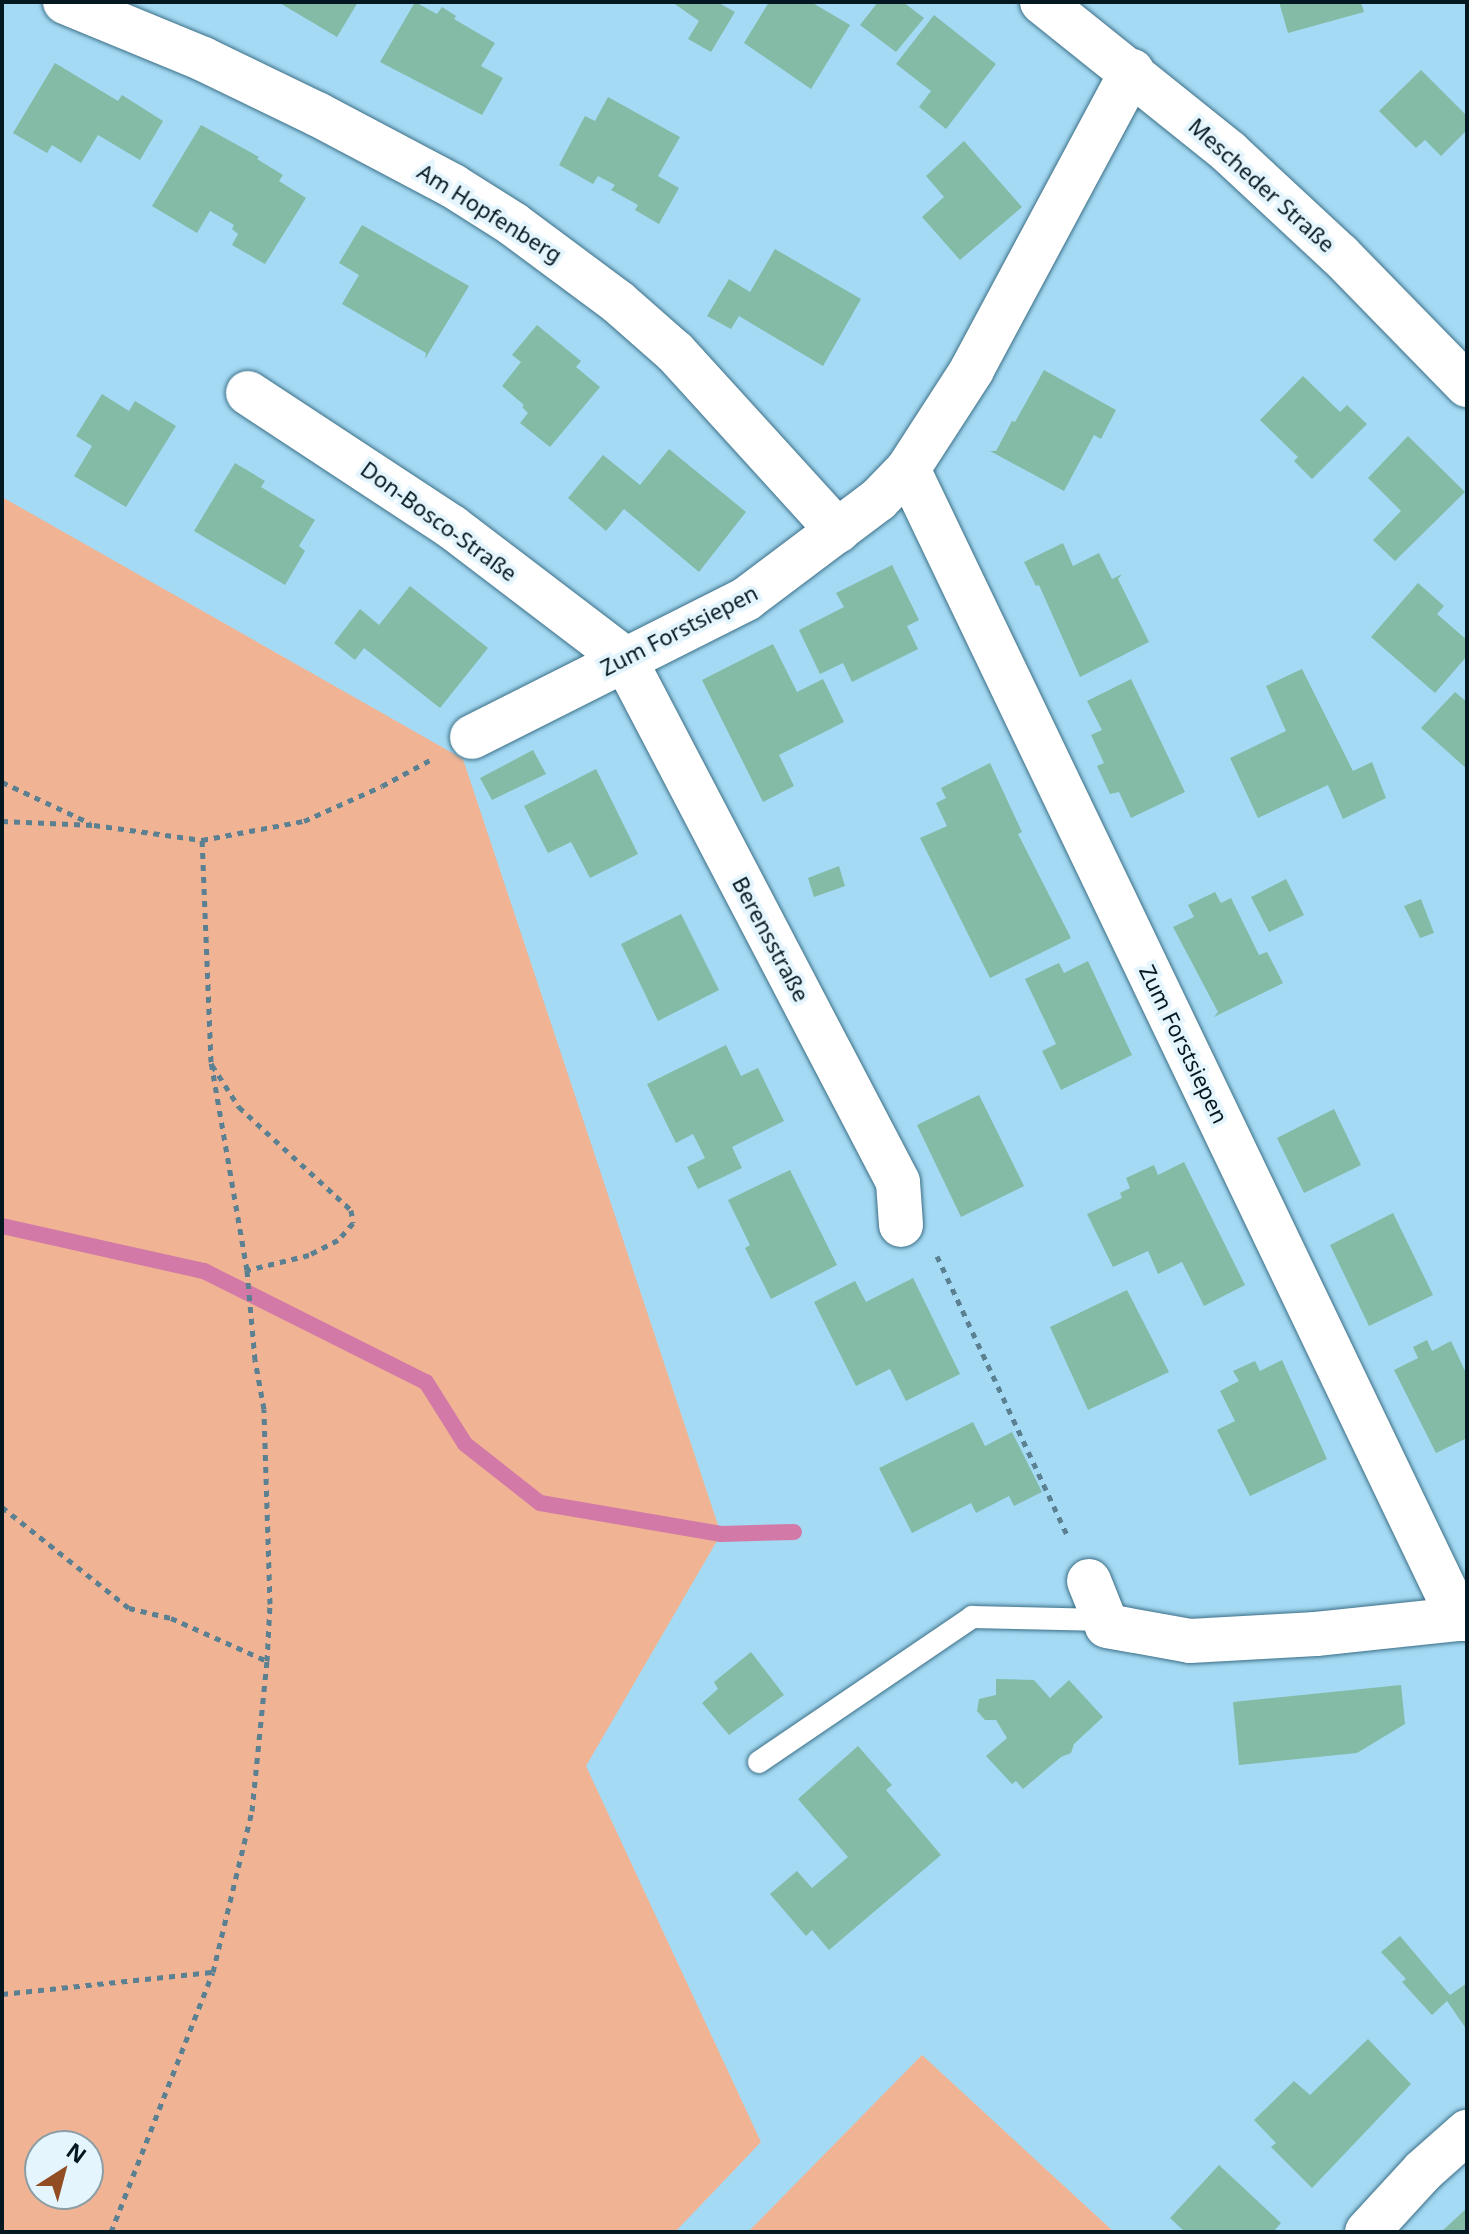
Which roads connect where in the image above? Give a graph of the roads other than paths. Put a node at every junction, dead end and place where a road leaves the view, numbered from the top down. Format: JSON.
{"nodes":[{"id":1,"x":65,"y":2,"type":"edge"},
{"id":2,"x":1059,"y":7,"type":"edge"},
{"id":3,"x":1132,"y":71,"type":"junction"},
{"id":4,"x":1467,"y":385,"type":"edge"},
{"id":5,"x":248,"y":393,"type":"dead end"},
{"id":6,"x":908,"y":469,"type":"junction"},
{"id":7,"x":838,"y":531,"type":"junction"},
{"id":8,"x":624,"y":658,"type":"junction"},
{"id":9,"x":472,"y":737,"type":"road end"},
{"id":10,"x":917,"y":1237,"type":"road end"},
{"id":11,"x":1097,"y":1601,"type":"joint"},
{"id":12,"x":1463,"y":1619,"type":"edge"},
{"id":13,"x":759,"y":1762,"type":"dead end"},
{"id":14,"x":1467,"y":2132,"type":"edge"},
{"id":15,"x":1367,"y":2232,"type":"edge"}],
"edges":[{"from":1,"to":7,"type":"street","name":"Am Hopfenberg"},
{"from":2,"to":3,"type":"street","name":"Mescheder Straße"},
{"from":3,"to":4,"type":"street","name":"Mescheder Straße"},
{"from":3,"to":6,"type":"street","name":"Zum Forstsiepen"},
{"from":5,"to":8,"type":"street","name":"Don-Bosco-Straße"},
{"from":6,"to":7,"type":"street","name":"Zum Forstsiepen"},
{"from":6,"to":12,"type":"street","name":"Zum Forstsiepen"},
{"from":7,"to":8,"type":"street","name":"Zum Forstsiepen"},
{"from":8,"to":9,"type":"street","name":"Zum Forstsiepen"},
{"from":8,"to":10,"type":"street","name":"Berensstraße"},
{"from":11,"to":12,"type":"street","name":"Zum Forstsiepen"},
{"from":11,"to":13,"type":"lane"},
{"from":14,"to":15,"type":"street"}]}
